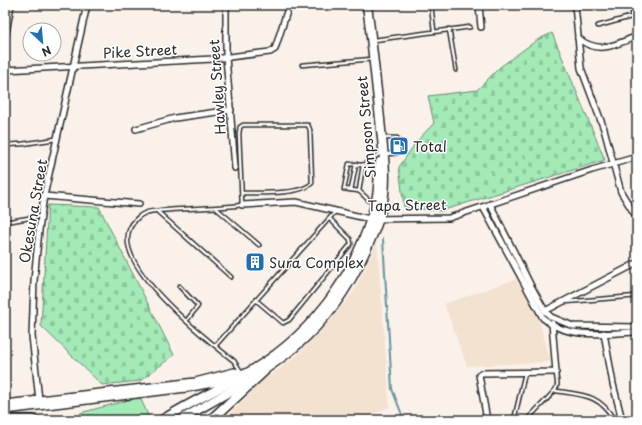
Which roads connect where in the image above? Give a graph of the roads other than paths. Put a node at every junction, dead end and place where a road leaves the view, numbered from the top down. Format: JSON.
{"nodes":[{"id":1,"x":11,"y":5,"type":"edge"},
{"id":2,"x":87,"y":5,"type":"edge"},
{"id":3,"x":226,"y":5,"type":"edge"},
{"id":4,"x":289,"y":5,"type":"edge"},
{"id":5,"x":367,"y":5,"type":"edge"},
{"id":6,"x":431,"y":5,"type":"edge"},
{"id":7,"x":479,"y":5,"type":"edge"},
{"id":8,"x":575,"y":5,"type":"edge"},
{"id":9,"x":631,"y":5,"type":"edge"},
{"id":10,"x":636,"y":18,"type":"edge"},
{"id":11,"x":598,"y":26,"type":"dead end"},
{"id":12,"x":470,"y":27,"type":"dead end"},
{"id":13,"x":481,"y":27,"type":"dead end"},
{"id":14,"x":449,"y":30,"type":"junction"},
{"id":15,"x":434,"y":32,"type":"junction"},
{"id":16,"x":637,"y":36,"type":"edge"},
{"id":17,"x":578,"y":38,"type":"junction"},
{"id":18,"x":5,"y":39,"type":"edge"},
{"id":19,"x":371,"y":40,"type":"junction"},
{"id":20,"x":226,"y":57,"type":"junction"},
{"id":21,"x":373,"y":59,"type":"junction"},
{"id":22,"x":302,"y":65,"type":"dead end"},
{"id":23,"x":73,"y":67,"type":"junction"},
{"id":24,"x":5,"y":70,"type":"edge"},
{"id":25,"x":456,"y":70,"type":"dead end"},
{"id":26,"x":231,"y":110,"type":"junction"},
{"id":27,"x":136,"y":129,"type":"dead end"},
{"id":28,"x":58,"y":138,"type":"junction"},
{"id":29,"x":5,"y":145,"type":"edge"},
{"id":30,"x":382,"y":147,"type":"junction"},
{"id":31,"x":637,"y":157,"type":"edge"},
{"id":32,"x":614,"y":163,"type":"junction"},
{"id":33,"x":356,"y":164,"type":"junction"},
{"id":34,"x":363,"y":165,"type":"junction"},
{"id":35,"x":235,"y":168,"type":"dead end"},
{"id":36,"x":351,"y":190,"type":"junction"},
{"id":37,"x":359,"y":191,"type":"junction"},
{"id":38,"x":242,"y":193,"type":"junction"},
{"id":39,"x":44,"y":196,"type":"junction"},
{"id":40,"x":139,"y":204,"type":"dead end"},
{"id":41,"x":374,"y":204,"type":"junction"},
{"id":42,"x":490,"y":204,"type":"junction"},
{"id":43,"x":242,"y":205,"type":"junction"},
{"id":44,"x":483,"y":207,"type":"junction"},
{"id":45,"x":217,"y":208,"type":"junction"},
{"id":46,"x":157,"y":211,"type":"junction"},
{"id":47,"x":336,"y":211,"type":"junction"},
{"id":48,"x":41,"y":216,"type":"junction"},
{"id":49,"x":330,"y":218,"type":"junction"},
{"id":50,"x":637,"y":218,"type":"edge"},
{"id":51,"x":370,"y":219,"type":"junction"},
{"id":52,"x":380,"y":219,"type":"junction"},
{"id":53,"x":5,"y":222,"type":"edge"},
{"id":54,"x":259,"y":246,"type":"dead end"},
{"id":55,"x":637,"y":263,"type":"edge"},
{"id":56,"x":231,"y":277,"type":"dead end"},
{"id":57,"x":179,"y":286,"type":"dead end"},
{"id":58,"x":637,"y":296,"type":"edge"},
{"id":59,"x":256,"y":300,"type":"junction"},
{"id":60,"x":562,"y":302,"type":"junction"},
{"id":61,"x":545,"y":311,"type":"junction"},
{"id":62,"x":550,"y":317,"type":"junction"},
{"id":63,"x":187,"y":320,"type":"junction"},
{"id":64,"x":552,"y":326,"type":"junction"},
{"id":65,"x":637,"y":326,"type":"edge"},
{"id":66,"x":637,"y":332,"type":"edge"},
{"id":67,"x":604,"y":333,"type":"junction"},
{"id":68,"x":216,"y":345,"type":"junction"},
{"id":69,"x":264,"y":371,"type":"junction"},
{"id":70,"x":556,"y":372,"type":"junction"},
{"id":71,"x":242,"y":373,"type":"junction"},
{"id":72,"x":525,"y":373,"type":"junction"},
{"id":73,"x":556,"y":391,"type":"junction"},
{"id":74,"x":39,"y":400,"type":"junction"},
{"id":75,"x":5,"y":403,"type":"edge"},
{"id":76,"x":5,"y":409,"type":"edge"},
{"id":77,"x":165,"y":418,"type":"edge"},
{"id":78,"x":13,"y":420,"type":"edge"},
{"id":79,"x":33,"y":420,"type":"edge"},
{"id":80,"x":180,"y":420,"type":"edge"},
{"id":81,"x":211,"y":420,"type":"edge"},
{"id":82,"x":487,"y":420,"type":"edge"},
{"id":83,"x":514,"y":420,"type":"edge"},
{"id":84,"x":527,"y":420,"type":"edge"},
{"id":85,"x":614,"y":420,"type":"edge"},
{"id":86,"x":622,"y":420,"type":"edge"}],
"edges":[{"from":1,"to":18,"type":"street"},
{"from":2,"to":23,"type":"street","name":"Okesuna Street"},
{"from":3,"to":20,"type":"street","name":"Hawley Street"},
{"from":4,"to":20,"type":"street","name":"Pike Street"},
{"from":5,"to":19,"type":"main road","name":"Simpson Street"},
{"from":6,"to":15,"type":"lane"},
{"from":7,"to":13,"type":"street"},
{"from":8,"to":17,"type":"street"},
{"from":9,"to":10,"type":"street"},
{"from":10,"to":11,"type":"lane"},
{"from":12,"to":14,"type":"lane"},
{"from":14,"to":15,"type":"lane"},
{"from":14,"to":25,"type":"lane"},
{"from":15,"to":19,"type":"lane"},
{"from":16,"to":17,"type":"street"},
{"from":17,"to":32,"type":"street"},
{"from":19,"to":21,"type":"main road","name":"Simpson Street"},
{"from":20,"to":23,"type":"street","name":"Pike Street"},
{"from":20,"to":26,"type":"street","name":"Hawley Street"},
{"from":21,"to":22,"type":"lane"},
{"from":21,"to":30,"type":"main road","name":"Simpson Street"},
{"from":23,"to":24,"type":"street","name":"Pike Street"},
{"from":23,"to":28,"type":"street","name":"Okesuna Street"},
{"from":26,"to":27,"type":"street"},
{"from":26,"to":35,"type":"street","name":"Hawley Street"},
{"from":28,"to":29,"type":"lane"},
{"from":28,"to":39,"type":"street","name":"Okesuna Street"},
{"from":30,"to":30,"type":"lane"},
{"from":30,"to":34,"type":"lane"},
{"from":30,"to":41,"type":"main road"},
{"from":30,"to":52,"type":"main road","name":"Simpson Street"},
{"from":31,"to":32,"type":"street","name":"Tapa Street"},
{"from":32,"to":42,"type":"street","name":"Tapa Street"},
{"from":32,"to":50,"type":"street"},
{"from":33,"to":34,"type":"lane"},
{"from":33,"to":36,"type":"lane"},
{"from":33,"to":36,"type":"lane"},
{"from":34,"to":37,"type":"lane"},
{"from":36,"to":37,"type":"lane"},
{"from":37,"to":41,"type":"lane"},
{"from":38,"to":38,"type":"lane"},
{"from":38,"to":43,"type":"lane"},
{"from":39,"to":40,"type":"street"},
{"from":39,"to":48,"type":"street","name":"Okesuna Street"},
{"from":41,"to":51,"type":"main road"},
{"from":42,"to":44,"type":"street","name":"Tapa Street"},
{"from":42,"to":61,"type":"street"},
{"from":43,"to":45,"type":"lane"},
{"from":43,"to":47,"type":"street","name":"Tapa Street"},
{"from":44,"to":52,"type":"street","name":"Tapa Street"},
{"from":44,"to":64,"type":"street"},
{"from":45,"to":46,"type":"lane"},
{"from":45,"to":54,"type":"lane"},
{"from":46,"to":56,"type":"lane"},
{"from":46,"to":63,"type":"lane"},
{"from":47,"to":49,"type":"lane"},
{"from":47,"to":51,"type":"street","name":"Tapa Street"},
{"from":48,"to":53,"type":"lane"},
{"from":48,"to":74,"type":"street","name":"Okesuna Street"},
{"from":49,"to":59,"type":"lane"},
{"from":49,"to":59,"type":"lane"},
{"from":51,"to":52,"type":"street","name":"Tapa Street"},
{"from":51,"to":71,"type":"main road"},
{"from":52,"to":69,"type":"main road","name":"Simpson Street"},
{"from":55,"to":60,"type":"street"},
{"from":57,"to":63,"type":"lane"},
{"from":58,"to":60,"type":"lane"},
{"from":59,"to":68,"type":"lane"},
{"from":60,"to":61,"type":"street"},
{"from":61,"to":62,"type":"street"},
{"from":62,"to":64,"type":"street"},
{"from":62,"to":65,"type":"street"},
{"from":63,"to":68,"type":"lane"},
{"from":64,"to":67,"type":"street"},
{"from":64,"to":70,"type":"street"},
{"from":66,"to":67,"type":"street"},
{"from":67,"to":86,"type":"street"},
{"from":68,"to":71,"type":"lane"},
{"from":69,"to":80,"type":"main road","name":"Simpson Street"},
{"from":69,"to":81,"type":"highway"},
{"from":70,"to":72,"type":"street"},
{"from":70,"to":73,"type":"lane"},
{"from":71,"to":74,"type":"street"},
{"from":71,"to":76,"type":"highway"},
{"from":71,"to":77,"type":"main road"},
{"from":72,"to":82,"type":"street"},
{"from":72,"to":83,"type":"lane"},
{"from":73,"to":84,"type":"lane"},
{"from":73,"to":85,"type":"lane"},
{"from":74,"to":75,"type":"street"},
{"from":78,"to":79,"type":"highway"}]}
